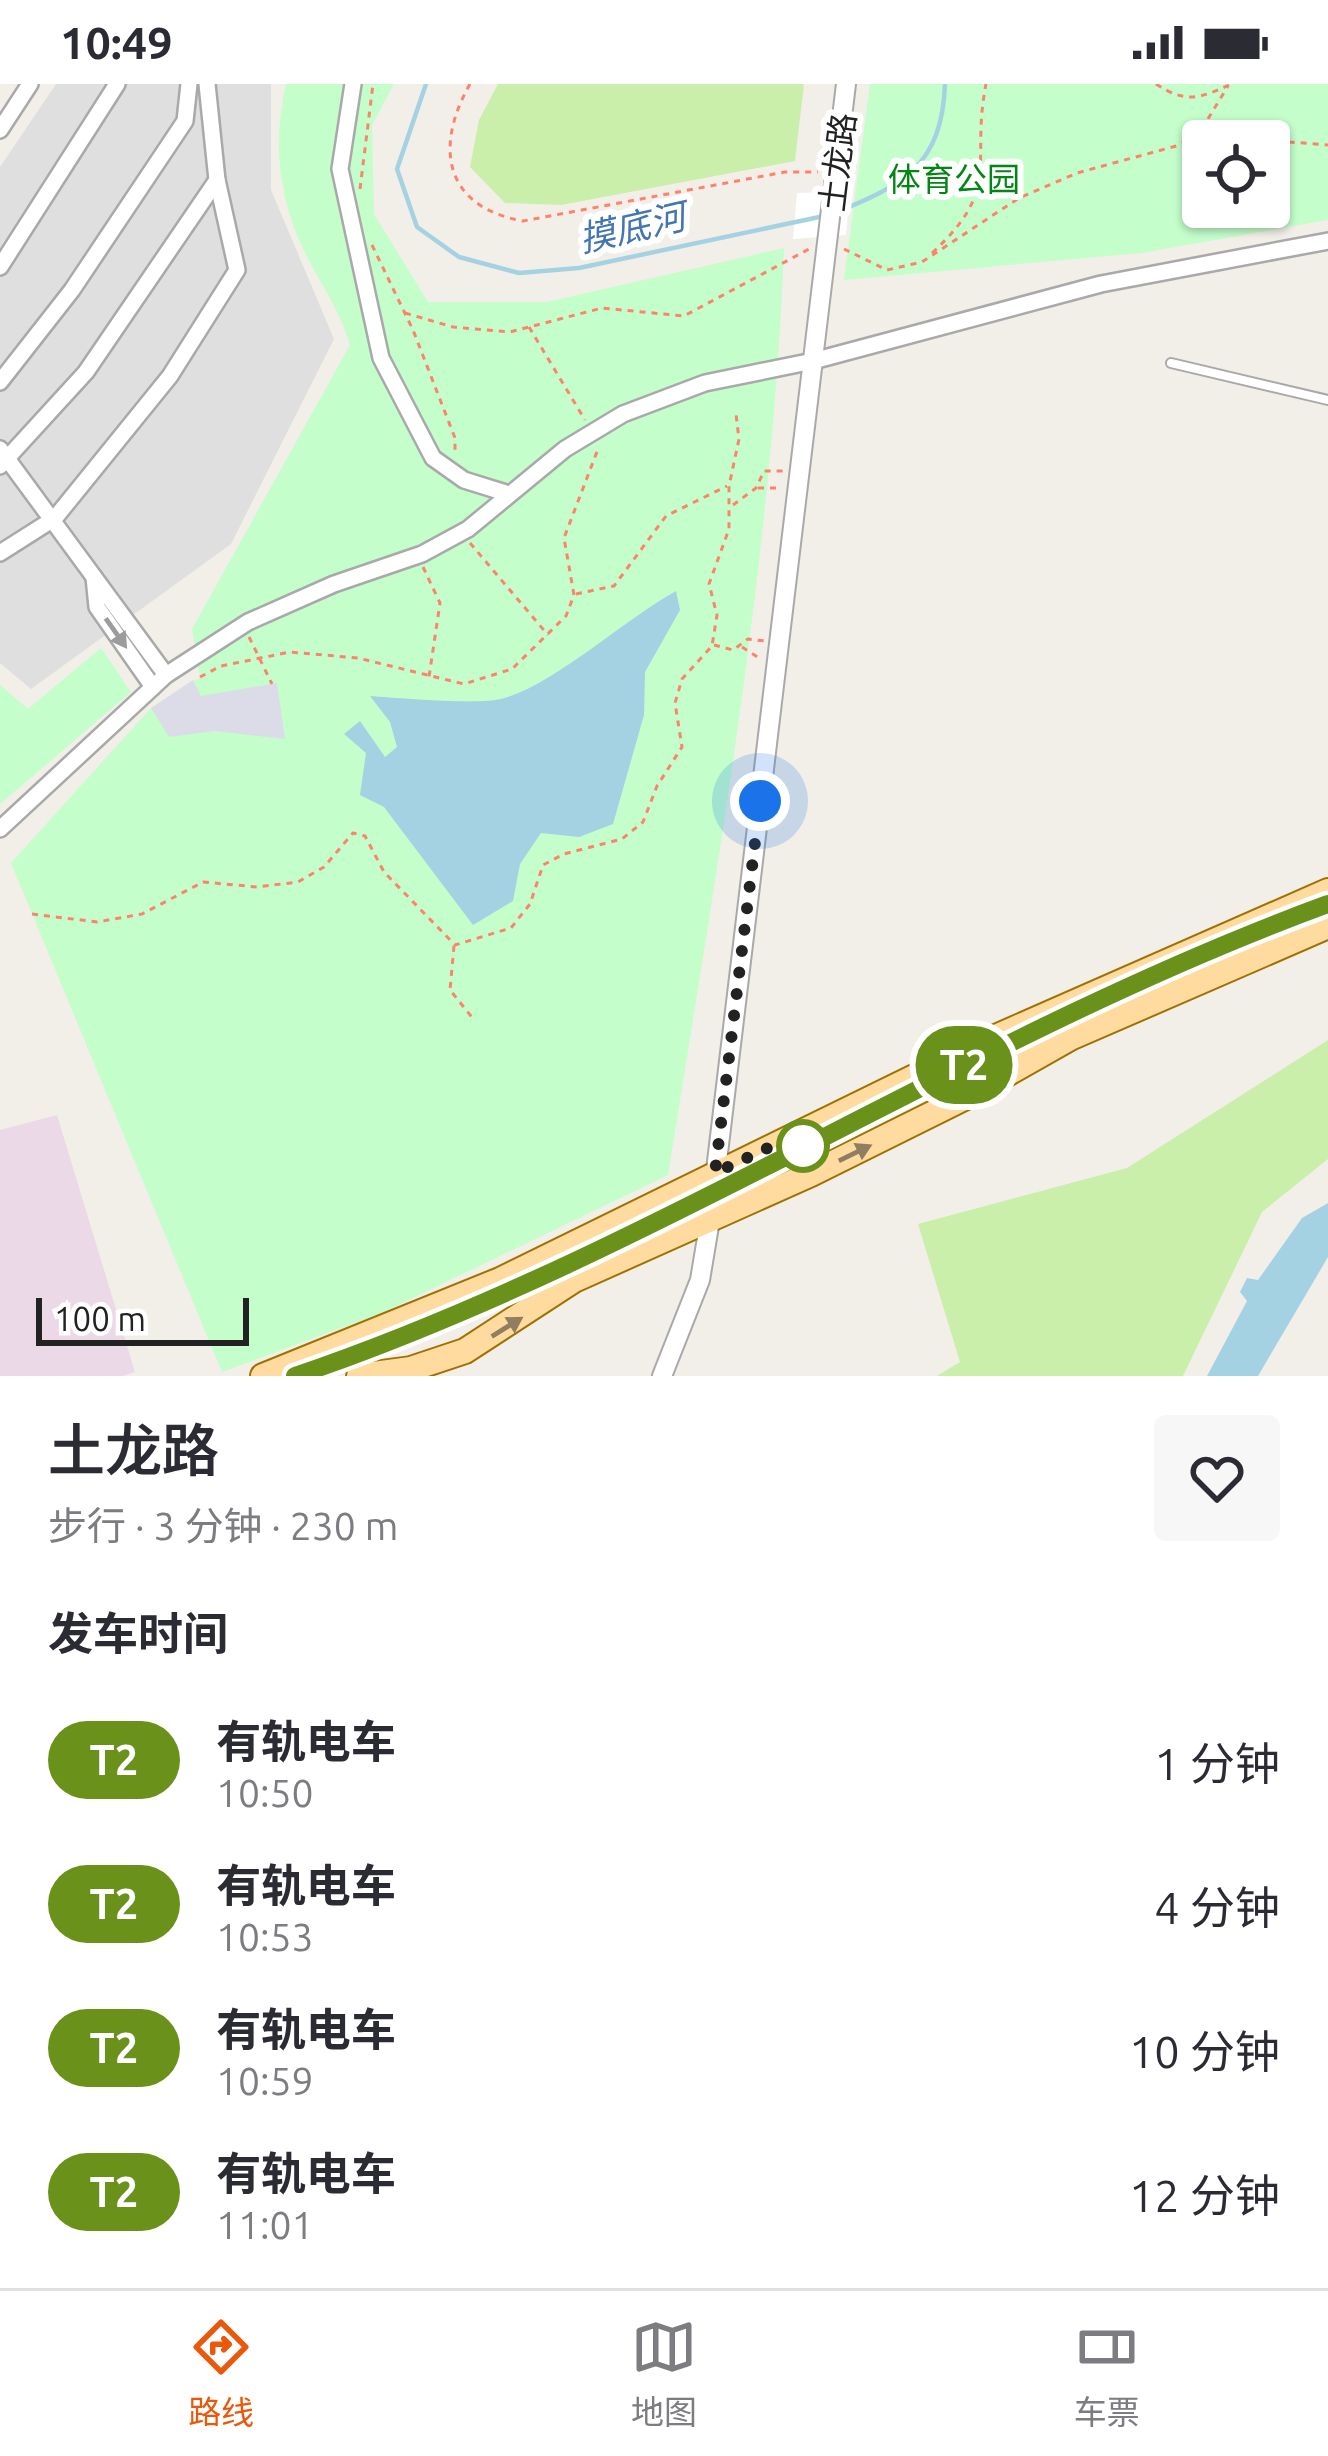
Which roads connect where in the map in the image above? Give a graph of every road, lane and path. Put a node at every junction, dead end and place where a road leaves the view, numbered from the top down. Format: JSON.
{"nodes":[{"id":1,"x":30,"y":84,"type":"edge"},
{"id":2,"x":117,"y":84,"type":"edge"},
{"id":3,"x":189,"y":84,"type":"edge"},
{"id":4,"x":207,"y":84,"type":"edge"},
{"id":5,"x":353,"y":84,"type":"edge"},
{"id":6,"x":373,"y":84,"type":"edge"},
{"id":7,"x":470,"y":84,"type":"edge"},
{"id":8,"x":846,"y":84,"type":"edge"},
{"id":9,"x":986,"y":84,"type":"edge"},
{"id":10,"x":1156,"y":84,"type":"edge"},
{"id":11,"x":1229,"y":84,"type":"edge"},
{"id":12,"x":1207,"y":120,"type":"edge"},
{"id":13,"x":0,"y":130,"type":"edge"},
{"id":14,"x":1290,"y":142,"type":"edge"},
{"id":15,"x":1180,"y":144,"type":"edge"},
{"id":16,"x":1328,"y":145,"type":"edge"},
{"id":17,"x":836,"y":172,"type":"junction"},
{"id":18,"x":217,"y":180,"type":"junction"},
{"id":19,"x":359,"y":200,"type":"dead end"},
{"id":20,"x":828,"y":236,"type":"junction"},
{"id":21,"x":369,"y":239,"type":"dead end"},
{"id":22,"x":1328,"y":241,"type":"edge"},
{"id":23,"x":922,"y":262,"type":"junction"},
{"id":24,"x":0,"y":267,"type":"edge"},
{"id":25,"x":405,"y":313,"type":"junction"},
{"id":26,"x":530,"y":327,"type":"junction"},
{"id":27,"x":813,"y":361,"type":"junction"},
{"id":28,"x":1171,"y":363,"type":"dead end"},
{"id":29,"x":0,"y":382,"type":"edge"},
{"id":30,"x":1328,"y":400,"type":"edge"},
{"id":31,"x":736,"y":414,"type":"dead end"},
{"id":32,"x":592,"y":432,"type":"junction"},
{"id":33,"x":3,"y":458,"type":"edge"},
{"id":34,"x":455,"y":476,"type":"junction"},
{"id":35,"x":798,"y":480,"type":"junction"},
{"id":36,"x":729,"y":486,"type":"junction"},
{"id":37,"x":757,"y":488,"type":"junction"},
{"id":38,"x":509,"y":494,"type":"junction"},
{"id":39,"x":731,"y":505,"type":"junction"},
{"id":40,"x":55,"y":518,"type":"junction"},
{"id":41,"x":461,"y":533,"type":"junction"},
{"id":42,"x":0,"y":553,"type":"edge"},
{"id":43,"x":414,"y":557,"type":"junction"},
{"id":44,"x":574,"y":595,"type":"junction"},
{"id":45,"x":243,"y":626,"type":"junction"},
{"id":46,"x":548,"y":635,"type":"junction"},
{"id":47,"x":712,"y":646,"type":"junction"},
{"id":48,"x":741,"y":646,"type":"junction"},
{"id":49,"x":778,"y":653,"type":"junction"},
{"id":50,"x":258,"y":660,"type":"junction"},
{"id":51,"x":200,"y":677,"type":"dead end"},
{"id":52,"x":428,"y":679,"type":"junction"},
{"id":53,"x":159,"y":681,"type":"junction"},
{"id":54,"x":272,"y":684,"type":"dead end"},
{"id":55,"x":0,"y":829,"type":"edge"},
{"id":56,"x":1328,"y":891,"type":"edge"},
{"id":57,"x":32,"y":914,"type":"dead end"},
{"id":58,"x":1328,"y":926,"type":"edge"},
{"id":59,"x":455,"y":945,"type":"junction"},
{"id":60,"x":475,"y":1022,"type":"dead end"},
{"id":61,"x":715,"y":1173,"type":"junction"},
{"id":62,"x":710,"y":1220,"type":"junction"},
{"id":63,"x":262,"y":1376,"type":"edge"},
{"id":64,"x":358,"y":1376,"type":"edge"},
{"id":65,"x":662,"y":1376,"type":"edge"}],
"edges":[{"from":1,"to":13,"type":"street"},
{"from":2,"to":24,"type":"street"},
{"from":3,"to":29,"type":"street"},
{"from":4,"to":18,"type":"street"},
{"from":5,"to":34,"type":"street"},
{"from":6,"to":19,"type":"path"},
{"from":7,"to":17,"type":"path"},
{"from":8,"to":17,"type":"street","name":"土龙路"},
{"from":9,"to":23,"type":"path"},
{"from":10,"to":11,"type":"path"},
{"from":11,"to":12,"type":"path"},
{"from":14,"to":16,"type":"path"},
{"from":15,"to":23,"type":"path"},
{"from":17,"to":20,"type":"street","name":"土龙路"},
{"from":18,"to":33,"type":"street"},
{"from":18,"to":40,"type":"street"},
{"from":20,"to":23,"type":"path"},
{"from":20,"to":26,"type":"path"},
{"from":20,"to":27,"type":"street","name":"土龙路"},
{"from":21,"to":25,"type":"path"},
{"from":22,"to":27,"type":"street"},
{"from":25,"to":26,"type":"path"},
{"from":25,"to":34,"type":"path"},
{"from":26,"to":32,"type":"path"},
{"from":27,"to":32,"type":"street"},
{"from":27,"to":35,"type":"street","name":"土龙路"},
{"from":28,"to":30,"type":"lane"},
{"from":31,"to":36,"type":"path"},
{"from":32,"to":38,"type":"street"},
{"from":32,"to":44,"type":"path"},
{"from":33,"to":40,"type":"street"},
{"from":34,"to":38,"type":"street"},
{"from":35,"to":37,"type":"path"},
{"from":35,"to":37,"type":"path"},
{"from":35,"to":49,"type":"street","name":"土龙路"},
{"from":36,"to":39,"type":"path"},
{"from":36,"to":44,"type":"path"},
{"from":37,"to":39,"type":"path"},
{"from":38,"to":41,"type":"street"},
{"from":39,"to":47,"type":"path"},
{"from":40,"to":42,"type":"street"},
{"from":40,"to":53,"type":"street"},
{"from":41,"to":43,"type":"street"},
{"from":41,"to":46,"type":"path"},
{"from":43,"to":45,"type":"street"},
{"from":43,"to":52,"type":"path"},
{"from":44,"to":46,"type":"path"},
{"from":45,"to":50,"type":"path"},
{"from":45,"to":53,"type":"street"},
{"from":46,"to":52,"type":"path"},
{"from":47,"to":48,"type":"path"},
{"from":47,"to":59,"type":"path"},
{"from":48,"to":49,"type":"path"},
{"from":48,"to":49,"type":"path"},
{"from":49,"to":61,"type":"street","name":"土龙路"},
{"from":50,"to":51,"type":"path"},
{"from":50,"to":52,"type":"path"},
{"from":50,"to":54,"type":"path"},
{"from":53,"to":55,"type":"street"},
{"from":56,"to":61,"type":"main road"},
{"from":57,"to":59,"type":"path"},
{"from":62,"to":58,"type":"main road","one_way":true},
{"from":59,"to":60,"type":"path"},
{"from":61,"to":62,"type":"street","name":"土龙路"},
{"from":61,"to":63,"type":"main road"},
{"from":64,"to":62,"type":"main road","one_way":true},
{"from":62,"to":65,"type":"street","name":"土龙路"}]}
